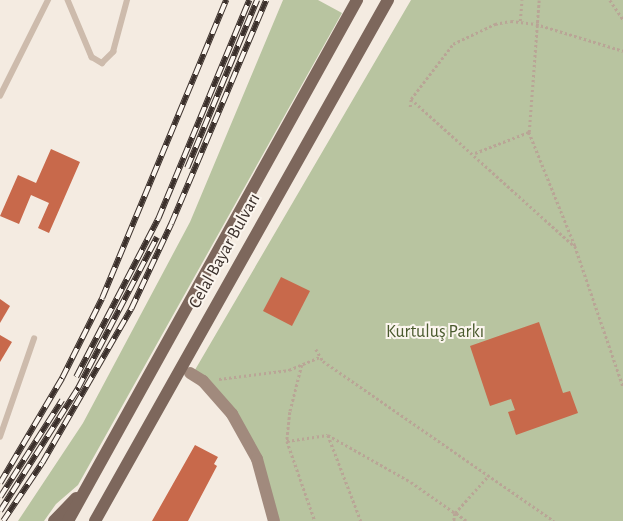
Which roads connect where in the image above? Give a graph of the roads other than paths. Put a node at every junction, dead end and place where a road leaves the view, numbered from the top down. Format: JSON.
{"nodes":[{"id":1,"x":48,"y":0,"type":"edge"},
{"id":2,"x":68,"y":0,"type":"edge"},
{"id":3,"x":127,"y":0,"type":"edge"},
{"id":4,"x":357,"y":0,"type":"edge"},
{"id":5,"x":388,"y":0,"type":"edge"},
{"id":6,"x":3,"y":84,"type":"edge"},
{"id":7,"x":0,"y":96,"type":"edge"},
{"id":8,"x":34,"y":339,"type":"dead end"},
{"id":9,"x":190,"y":373,"type":"dead end"},
{"id":10,"x":0,"y":437,"type":"edge"},
{"id":11,"x":80,"y":496,"type":"junction"},
{"id":12,"x":104,"y":506,"type":"junction"},
{"id":13,"x":54,"y":521,"type":"edge"},
{"id":14,"x":68,"y":521,"type":"edge"},
{"id":15,"x":95,"y":521,"type":"edge"},
{"id":16,"x":102,"y":521,"type":"edge"},
{"id":17,"x":274,"y":521,"type":"edge"}],
"edges":[{"from":1,"to":6,"type":"lane"},
{"from":2,"to":3,"type":"lane"},
{"from":4,"to":11,"type":"main road","name":"Celal Bayar Bulvarı"},
{"from":5,"to":12,"type":"main road","name":"Celal Bayar Bulvarı"},
{"from":6,"to":7,"type":"lane"},
{"from":8,"to":10,"type":"lane"},
{"from":9,"to":17,"type":"main road"},
{"from":11,"to":13,"type":"main road"},
{"from":11,"to":14,"type":"main road","name":"Celal Bayar Bulvarı"},
{"from":12,"to":15,"type":"main road","name":"Celal Bayar Bulvarı"},
{"from":12,"to":16,"type":"main road"}]}
